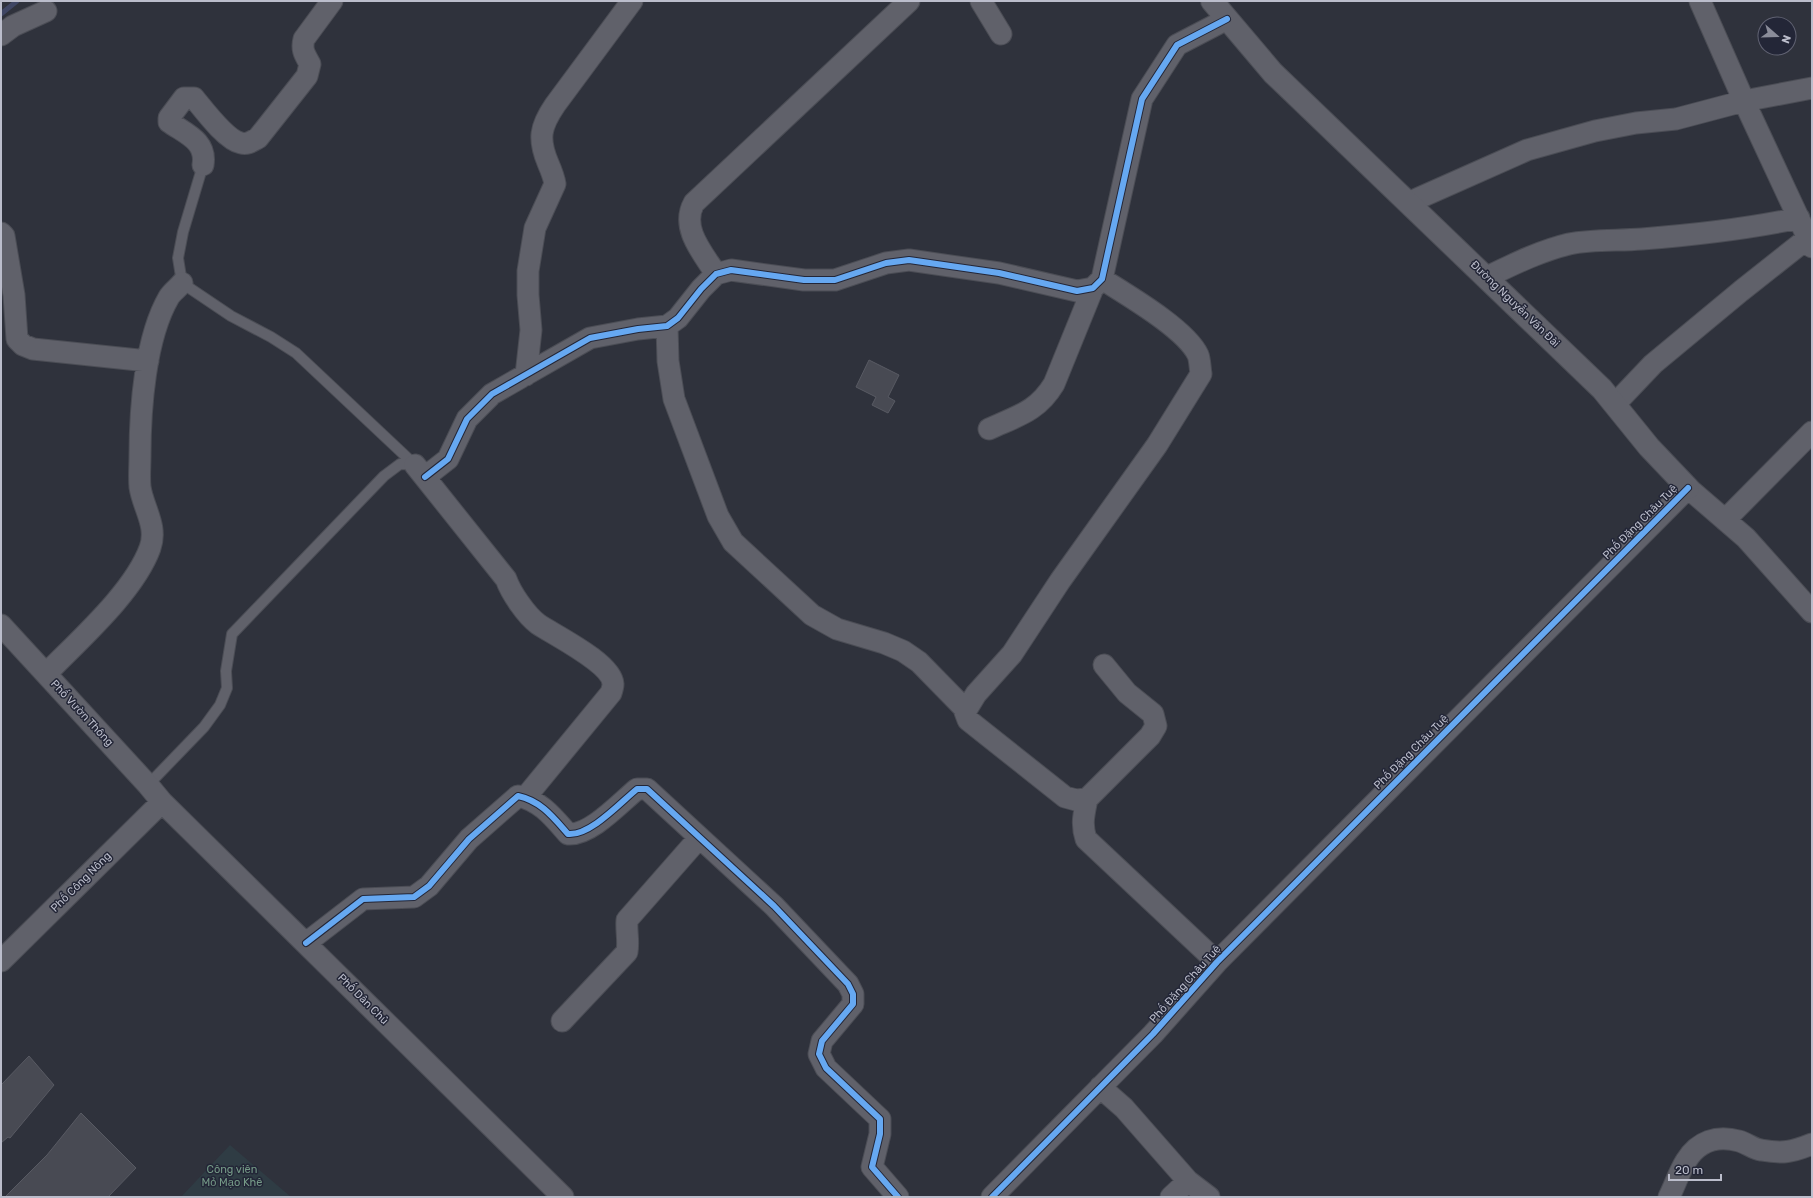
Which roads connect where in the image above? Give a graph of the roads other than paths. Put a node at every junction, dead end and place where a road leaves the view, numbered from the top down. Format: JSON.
{"nodes":[{"id":1,"x":332,"y":1,"type":"edge"},
{"id":2,"x":632,"y":1,"type":"edge"},
{"id":3,"x":909,"y":1,"type":"edge"},
{"id":4,"x":980,"y":1,"type":"edge"},
{"id":5,"x":1212,"y":1,"type":"edge"},
{"id":6,"x":1700,"y":1,"type":"edge"},
{"id":7,"x":46,"y":11,"type":"dead end"},
{"id":8,"x":1227,"y":19,"type":"junction"},
{"id":9,"x":1001,"y":34,"type":"dead end"},
{"id":10,"x":1,"y":35,"type":"edge"},
{"id":11,"x":1812,"y":88,"type":"edge"},
{"id":12,"x":1744,"y":101,"type":"junction"},
{"id":13,"x":203,"y":164,"type":"joint"},
{"id":14,"x":1410,"y":202,"type":"junction"},
{"id":15,"x":1803,"y":215,"type":"edge"},
{"id":16,"x":1,"y":233,"type":"edge"},
{"id":17,"x":1810,"y":242,"type":"edge"},
{"id":18,"x":716,"y":274,"type":"junction"},
{"id":19,"x":1487,"y":277,"type":"junction"},
{"id":20,"x":1098,"y":283,"type":"junction"},
{"id":21,"x":182,"y":284,"type":"junction"},
{"id":22,"x":667,"y":326,"type":"junction"},
{"id":23,"x":148,"y":361,"type":"junction"},
{"id":24,"x":526,"y":375,"type":"junction"},
{"id":25,"x":1615,"y":404,"type":"junction"},
{"id":26,"x":989,"y":429,"type":"dead end"},
{"id":27,"x":1812,"y":432,"type":"edge"},
{"id":28,"x":420,"y":471,"type":"junction"},
{"id":29,"x":1688,"y":488,"type":"junction"},
{"id":30,"x":1725,"y":520,"type":"junction"},
{"id":31,"x":1812,"y":612,"type":"edge"},
{"id":32,"x":1,"y":624,"type":"edge"},
{"id":33,"x":1104,"y":665,"type":"dead end"},
{"id":34,"x":46,"y":674,"type":"junction"},
{"id":35,"x":965,"y":712,"type":"junction"},
{"id":36,"x":148,"y":785,"type":"junction"},
{"id":37,"x":528,"y":798,"type":"junction"},
{"id":38,"x":1087,"y":799,"type":"junction"},
{"id":39,"x":162,"y":802,"type":"junction"},
{"id":40,"x":699,"y":838,"type":"junction"},
{"id":41,"x":306,"y":942,"type":"junction"},
{"id":42,"x":1,"y":962,"type":"edge"},
{"id":43,"x":1217,"y":962,"type":"junction"},
{"id":44,"x":562,"y":1021,"type":"dead end"},
{"id":45,"x":1103,"y":1085,"type":"junction"},
{"id":46,"x":1812,"y":1144,"type":"edge"},
{"id":47,"x":1188,"y":1181,"type":"junction"},
{"id":48,"x":563,"y":1197,"type":"edge"},
{"id":49,"x":898,"y":1197,"type":"edge"},
{"id":50,"x":992,"y":1197,"type":"edge"},
{"id":51,"x":1171,"y":1197,"type":"edge"},
{"id":52,"x":1209,"y":1197,"type":"edge"},
{"id":53,"x":1669,"y":1197,"type":"edge"}],
"edges":[{"from":1,"to":13,"type":"street"},
{"from":2,"to":24,"type":"street"},
{"from":3,"to":18,"type":"street"},
{"from":4,"to":9,"type":"street"},
{"from":5,"to":8,"type":"street","name":"Đường Nguyễn Văn Đài"},
{"from":6,"to":12,"type":"street"},
{"from":7,"to":10,"type":"street"},
{"from":8,"to":14,"type":"street","name":"Đường Nguyễn Văn Đài"},
{"from":8,"to":20,"type":"street"},
{"from":11,"to":12,"type":"street"},
{"from":12,"to":14,"type":"street"},
{"from":12,"to":15,"type":"street"},
{"from":13,"to":21,"type":"lane"},
{"from":14,"to":19,"type":"street","name":"Đường Nguyễn Văn Đài"},
{"from":15,"to":17,"type":"street"},
{"from":15,"to":19,"type":"street"},
{"from":16,"to":23,"type":"street"},
{"from":17,"to":25,"type":"street"},
{"from":18,"to":20,"type":"street"},
{"from":18,"to":22,"type":"street"},
{"from":19,"to":25,"type":"street","name":"Đường Nguyễn Văn Đài"},
{"from":20,"to":26,"type":"street"},
{"from":20,"to":35,"type":"street"},
{"from":21,"to":23,"type":"street"},
{"from":21,"to":28,"type":"lane"},
{"from":22,"to":24,"type":"street"},
{"from":22,"to":35,"type":"street"},
{"from":23,"to":34,"type":"street"},
{"from":24,"to":28,"type":"street"},
{"from":25,"to":29,"type":"street","name":"Đường Nguyễn Văn Đài"},
{"from":27,"to":30,"type":"street"},
{"from":28,"to":36,"type":"lane"},
{"from":28,"to":37,"type":"street"},
{"from":29,"to":30,"type":"street","name":"Đường Nguyễn Văn Đài"},
{"from":29,"to":43,"type":"street","name":"Phố Đặng Châu Tuệ"},
{"from":30,"to":31,"type":"street","name":"Đường Nguyễn Văn Đài"},
{"from":32,"to":34,"type":"street","name":"Phố Vườn Thông"},
{"from":33,"to":38,"type":"street"},
{"from":34,"to":36,"type":"street","name":"Phố Vườn Thông"},
{"from":35,"to":38,"type":"street"},
{"from":36,"to":39,"type":"street","name":"Phố Vườn Thông"},
{"from":37,"to":40,"type":"street"},
{"from":37,"to":41,"type":"street"},
{"from":38,"to":43,"type":"street"},
{"from":39,"to":41,"type":"street","name":"Phố Dân Chủ"},
{"from":39,"to":42,"type":"street","name":"Phố Công Nông"},
{"from":40,"to":44,"type":"street"},
{"from":40,"to":49,"type":"street"},
{"from":41,"to":48,"type":"street","name":"Phố Dân Chủ"},
{"from":43,"to":45,"type":"street","name":"Phố Đặng Châu Tuệ"},
{"from":45,"to":47,"type":"street"},
{"from":45,"to":50,"type":"street"},
{"from":46,"to":53,"type":"street"},
{"from":47,"to":51,"type":"street"},
{"from":47,"to":52,"type":"street"}]}
